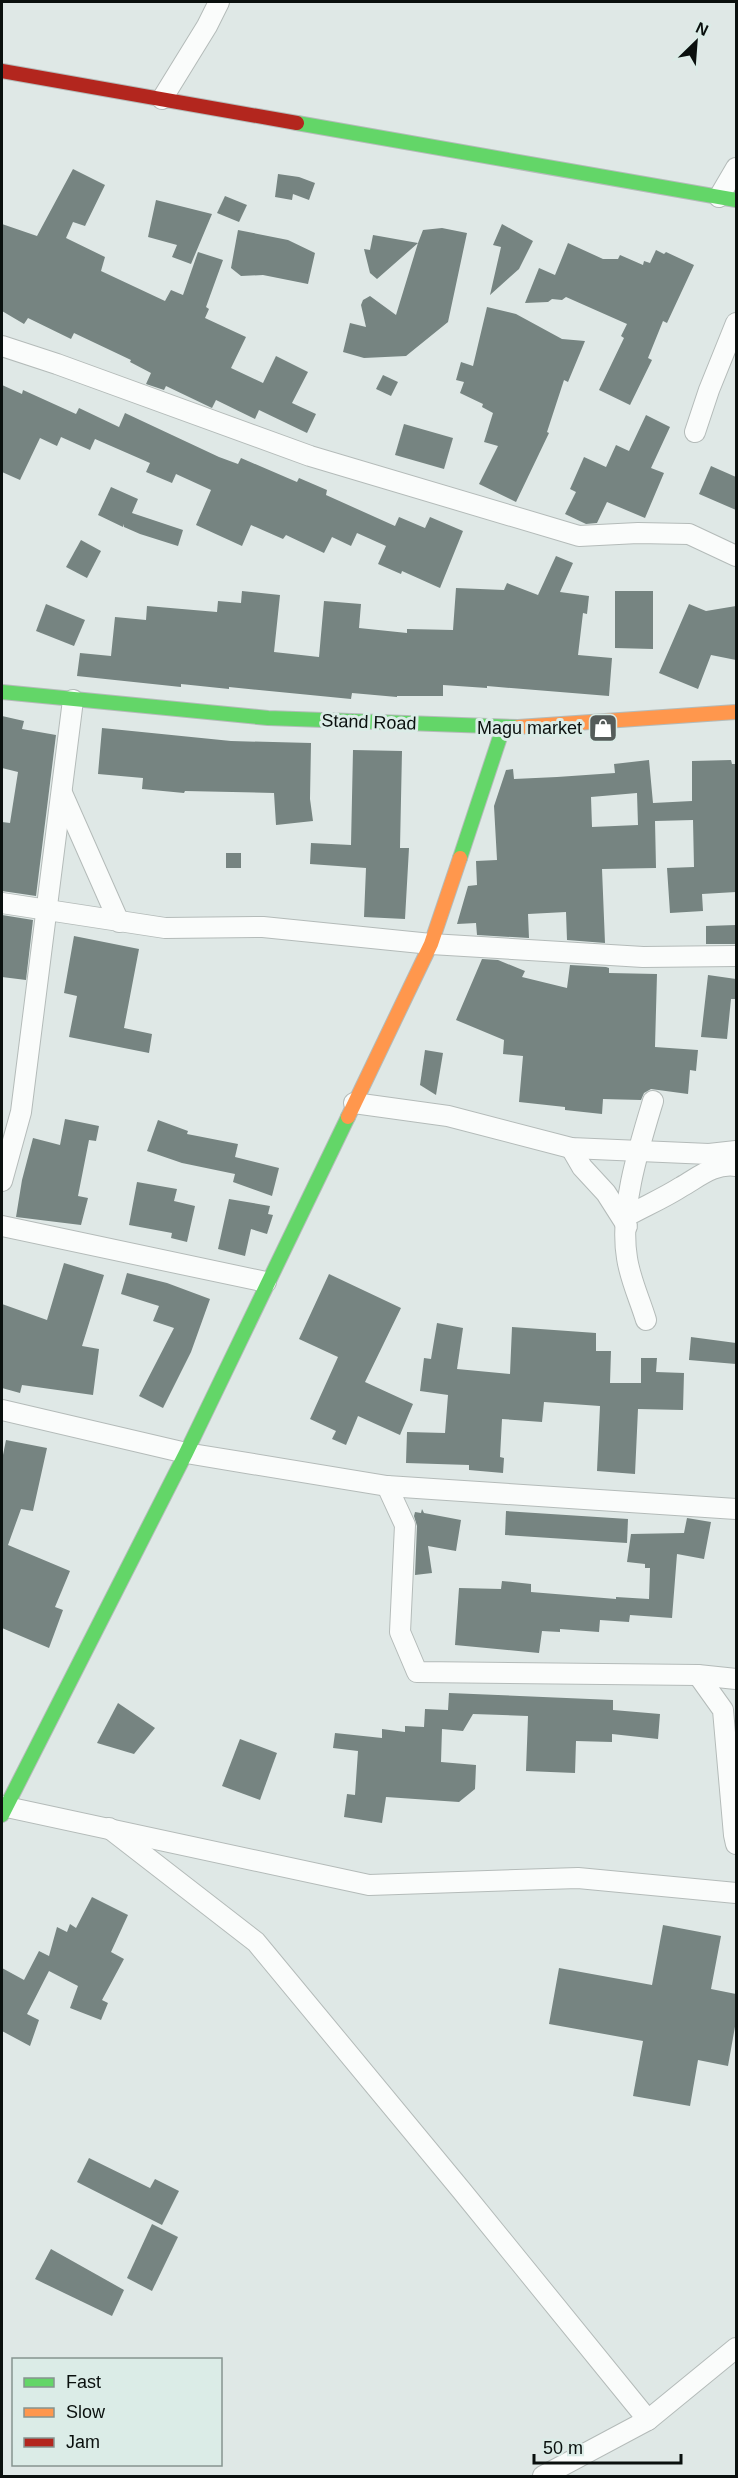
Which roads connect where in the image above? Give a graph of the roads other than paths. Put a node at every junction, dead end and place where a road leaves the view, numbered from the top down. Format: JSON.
{"nodes":[{"id":1,"x":219,"y":2,"type":"edge"},
{"id":2,"x":2,"y":71,"type":"edge"},
{"id":3,"x":162,"y":99,"type":"junction"},
{"id":4,"x":736,"y":168,"type":"edge"},
{"id":5,"x":728,"y":199,"type":"edge"},
{"id":6,"x":736,"y":323,"type":"edge"},
{"id":7,"x":2,"y":346,"type":"edge"},
{"id":8,"x":695,"y":432,"type":"dead end"},
{"id":9,"x":736,"y":556,"type":"edge"},
{"id":10,"x":2,"y":692,"type":"edge"},
{"id":11,"x":73,"y":700,"type":"junction"},
{"id":12,"x":736,"y":712,"type":"edge"},
{"id":13,"x":503,"y":728,"type":"junction"},
{"id":14,"x":62,"y":793,"type":"junction"},
{"id":15,"x":2,"y":903,"type":"edge"},
{"id":16,"x":48,"y":910,"type":"junction"},
{"id":17,"x":119,"y":922,"type":"junction"},
{"id":18,"x":431,"y":944,"type":"junction"},
{"id":19,"x":736,"y":956,"type":"edge"},
{"id":20,"x":653,"y":1101,"type":"dead end"},
{"id":21,"x":354,"y":1103,"type":"junction"},
{"id":22,"x":571,"y":1148,"type":"junction"},
{"id":23,"x":736,"y":1151,"type":"edge"},
{"id":24,"x":638,"y":1152,"type":"junction"},
{"id":25,"x":736,"y":1166,"type":"edge"},
{"id":26,"x":2,"y":1181,"type":"edge"},
{"id":27,"x":627,"y":1221,"type":"junction"},
{"id":28,"x":2,"y":1226,"type":"edge"},
{"id":29,"x":266,"y":1282,"type":"junction"},
{"id":30,"x":646,"y":1320,"type":"dead end"},
{"id":31,"x":2,"y":1410,"type":"edge"},
{"id":32,"x":186,"y":1453,"type":"junction"},
{"id":33,"x":387,"y":1485,"type":"junction"},
{"id":34,"x":736,"y":1509,"type":"edge"},
{"id":35,"x":698,"y":1675,"type":"junction"},
{"id":36,"x":736,"y":1679,"type":"edge"},
{"id":37,"x":3,"y":1809,"type":"edge"},
{"id":38,"x":109,"y":1828,"type":"junction"},
{"id":39,"x":736,"y":1844,"type":"edge"},
{"id":40,"x":736,"y":1893,"type":"edge"},
{"id":41,"x":736,"y":2348,"type":"edge"},
{"id":42,"x":648,"y":2420,"type":"junction"},
{"id":43,"x":543,"y":2476,"type":"edge"}],
"edges":[{"from":1,"to":3,"type":"street"},
{"from":2,"to":3,"type":"main road"},
{"from":3,"to":5,"type":"main road"},
{"from":4,"to":5,"type":"street"},
{"from":6,"to":8,"type":"street"},
{"from":7,"to":9,"type":"street"},
{"from":10,"to":11,"type":"main road","name":"Stand Road"},
{"from":11,"to":13,"type":"main road","name":"Stand Road"},
{"from":11,"to":14,"type":"street"},
{"from":12,"to":13,"type":"main road","name":"Stand Road"},
{"from":13,"to":18,"type":"main road"},
{"from":14,"to":16,"type":"street"},
{"from":14,"to":17,"type":"street"},
{"from":15,"to":16,"type":"street"},
{"from":16,"to":17,"type":"street"},
{"from":16,"to":26,"type":"street"},
{"from":17,"to":18,"type":"street"},
{"from":18,"to":19,"type":"street"},
{"from":18,"to":21,"type":"main road"},
{"from":20,"to":24,"type":"street"},
{"from":21,"to":22,"type":"street"},
{"from":21,"to":29,"type":"main road"},
{"from":22,"to":24,"type":"street"},
{"from":22,"to":27,"type":"street"},
{"from":23,"to":24,"type":"street"},
{"from":24,"to":27,"type":"street"},
{"from":25,"to":27,"type":"street"},
{"from":27,"to":30,"type":"street"},
{"from":28,"to":29,"type":"street"},
{"from":29,"to":32,"type":"main road"},
{"from":31,"to":32,"type":"street"},
{"from":32,"to":33,"type":"street"},
{"from":32,"to":37,"type":"main road"},
{"from":33,"to":34,"type":"street"},
{"from":33,"to":35,"type":"street"},
{"from":35,"to":36,"type":"street"},
{"from":35,"to":39,"type":"street"},
{"from":37,"to":38,"type":"street"},
{"from":38,"to":40,"type":"street"},
{"from":38,"to":42,"type":"street"},
{"from":41,"to":42,"type":"street"},
{"from":42,"to":43,"type":"street"}]}
